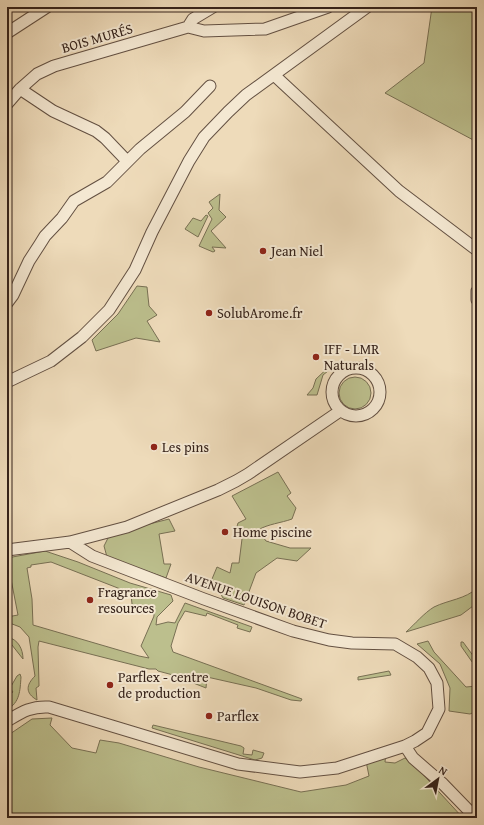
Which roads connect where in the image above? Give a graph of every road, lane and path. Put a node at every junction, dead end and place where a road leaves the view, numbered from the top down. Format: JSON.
{"nodes":[{"id":1,"x":47,"y":7,"type":"edge"},
{"id":2,"x":213,"y":7,"type":"edge"},
{"id":3,"x":328,"y":7,"type":"edge"},
{"id":4,"x":367,"y":7,"type":"edge"},
{"id":5,"x":188,"y":26,"type":"junction"},
{"id":6,"x":7,"y":33,"type":"edge"},
{"id":7,"x":274,"y":75,"type":"junction"},
{"id":8,"x":210,"y":86,"type":"dead end"},
{"id":9,"x":20,"y":89,"type":"junction"},
{"id":10,"x":7,"y":104,"type":"edge"},
{"id":11,"x":127,"y":161,"type":"junction"},
{"id":12,"x":477,"y":250,"type":"edge"},
{"id":13,"x":477,"y":291,"type":"edge"},
{"id":14,"x":477,"y":300,"type":"edge"},
{"id":15,"x":7,"y":303,"type":"edge"},
{"id":16,"x":7,"y":382,"type":"edge"},
{"id":17,"x":340,"y":410,"type":"junction"},
{"id":18,"x":70,"y":542,"type":"junction"},
{"id":19,"x":7,"y":550,"type":"edge"},
{"id":20,"x":7,"y":721,"type":"edge"},
{"id":21,"x":404,"y":746,"type":"junction"},
{"id":22,"x":476,"y":818,"type":"edge"}],
"edges":[{"from":1,"to":6,"type":"street"},
{"from":2,"to":5,"type":"street","name":"BOIS MURÉS"},
{"from":3,"to":5,"type":"street"},
{"from":4,"to":7,"type":"street"},
{"from":5,"to":9,"type":"street","name":"BOIS MURÉS"},
{"from":7,"to":12,"type":"street"},
{"from":7,"to":16,"type":"street"},
{"from":8,"to":11,"type":"street"},
{"from":9,"to":10,"type":"street","name":"BOIS MURÉS"},
{"from":9,"to":11,"type":"street"},
{"from":11,"to":15,"type":"street"},
{"from":13,"to":14,"type":"street"},
{"from":17,"to":17,"type":"street"},
{"from":17,"to":18,"type":"street"},
{"from":18,"to":19,"type":"street"},
{"from":18,"to":21,"type":"street","name":"AVENUE LOUISON BOBET"},
{"from":20,"to":21,"type":"street","name":"AVENUE LOUISON BOBET"},
{"from":21,"to":22,"type":"street"}]}
